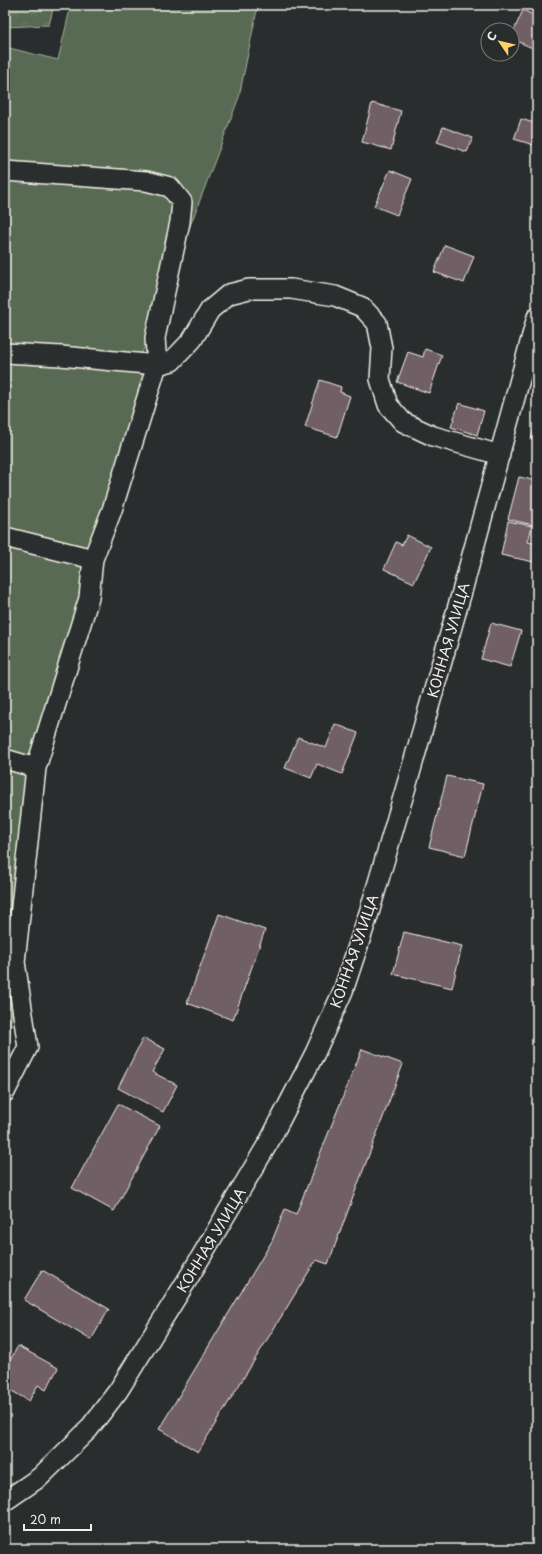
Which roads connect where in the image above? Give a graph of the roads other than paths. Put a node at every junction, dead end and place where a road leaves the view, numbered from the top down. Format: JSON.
{"nodes":[{"id":1,"x":5,"y":171,"type":"edge"},
{"id":2,"x":537,"y":316,"type":"edge"},
{"id":3,"x":5,"y":353,"type":"edge"},
{"id":4,"x":157,"y":365,"type":"junction"},
{"id":5,"x":500,"y":455,"type":"junction"},
{"id":6,"x":5,"y":537,"type":"edge"},
{"id":7,"x":94,"y":559,"type":"junction"},
{"id":8,"x":5,"y":759,"type":"edge"},
{"id":9,"x":36,"y":768,"type":"junction"},
{"id":10,"x":10,"y":960,"type":"edge"},
{"id":11,"x":5,"y":1092,"type":"edge"},
{"id":12,"x":5,"y":1501,"type":"edge"}],
"edges":[{"from":1,"to":4,"type":"street"},
{"from":2,"to":5,"type":"street","name":"КОННАЯ УЛИЦА"},
{"from":3,"to":4,"type":"street"},
{"from":4,"to":5,"type":"street"},
{"from":4,"to":7,"type":"street"},
{"from":5,"to":12,"type":"street","name":"КОННАЯ УЛИЦА"},
{"from":6,"to":7,"type":"street"},
{"from":7,"to":9,"type":"street"},
{"from":8,"to":9,"type":"street"},
{"from":9,"to":10,"type":"street"},
{"from":10,"to":11,"type":"street"}]}
